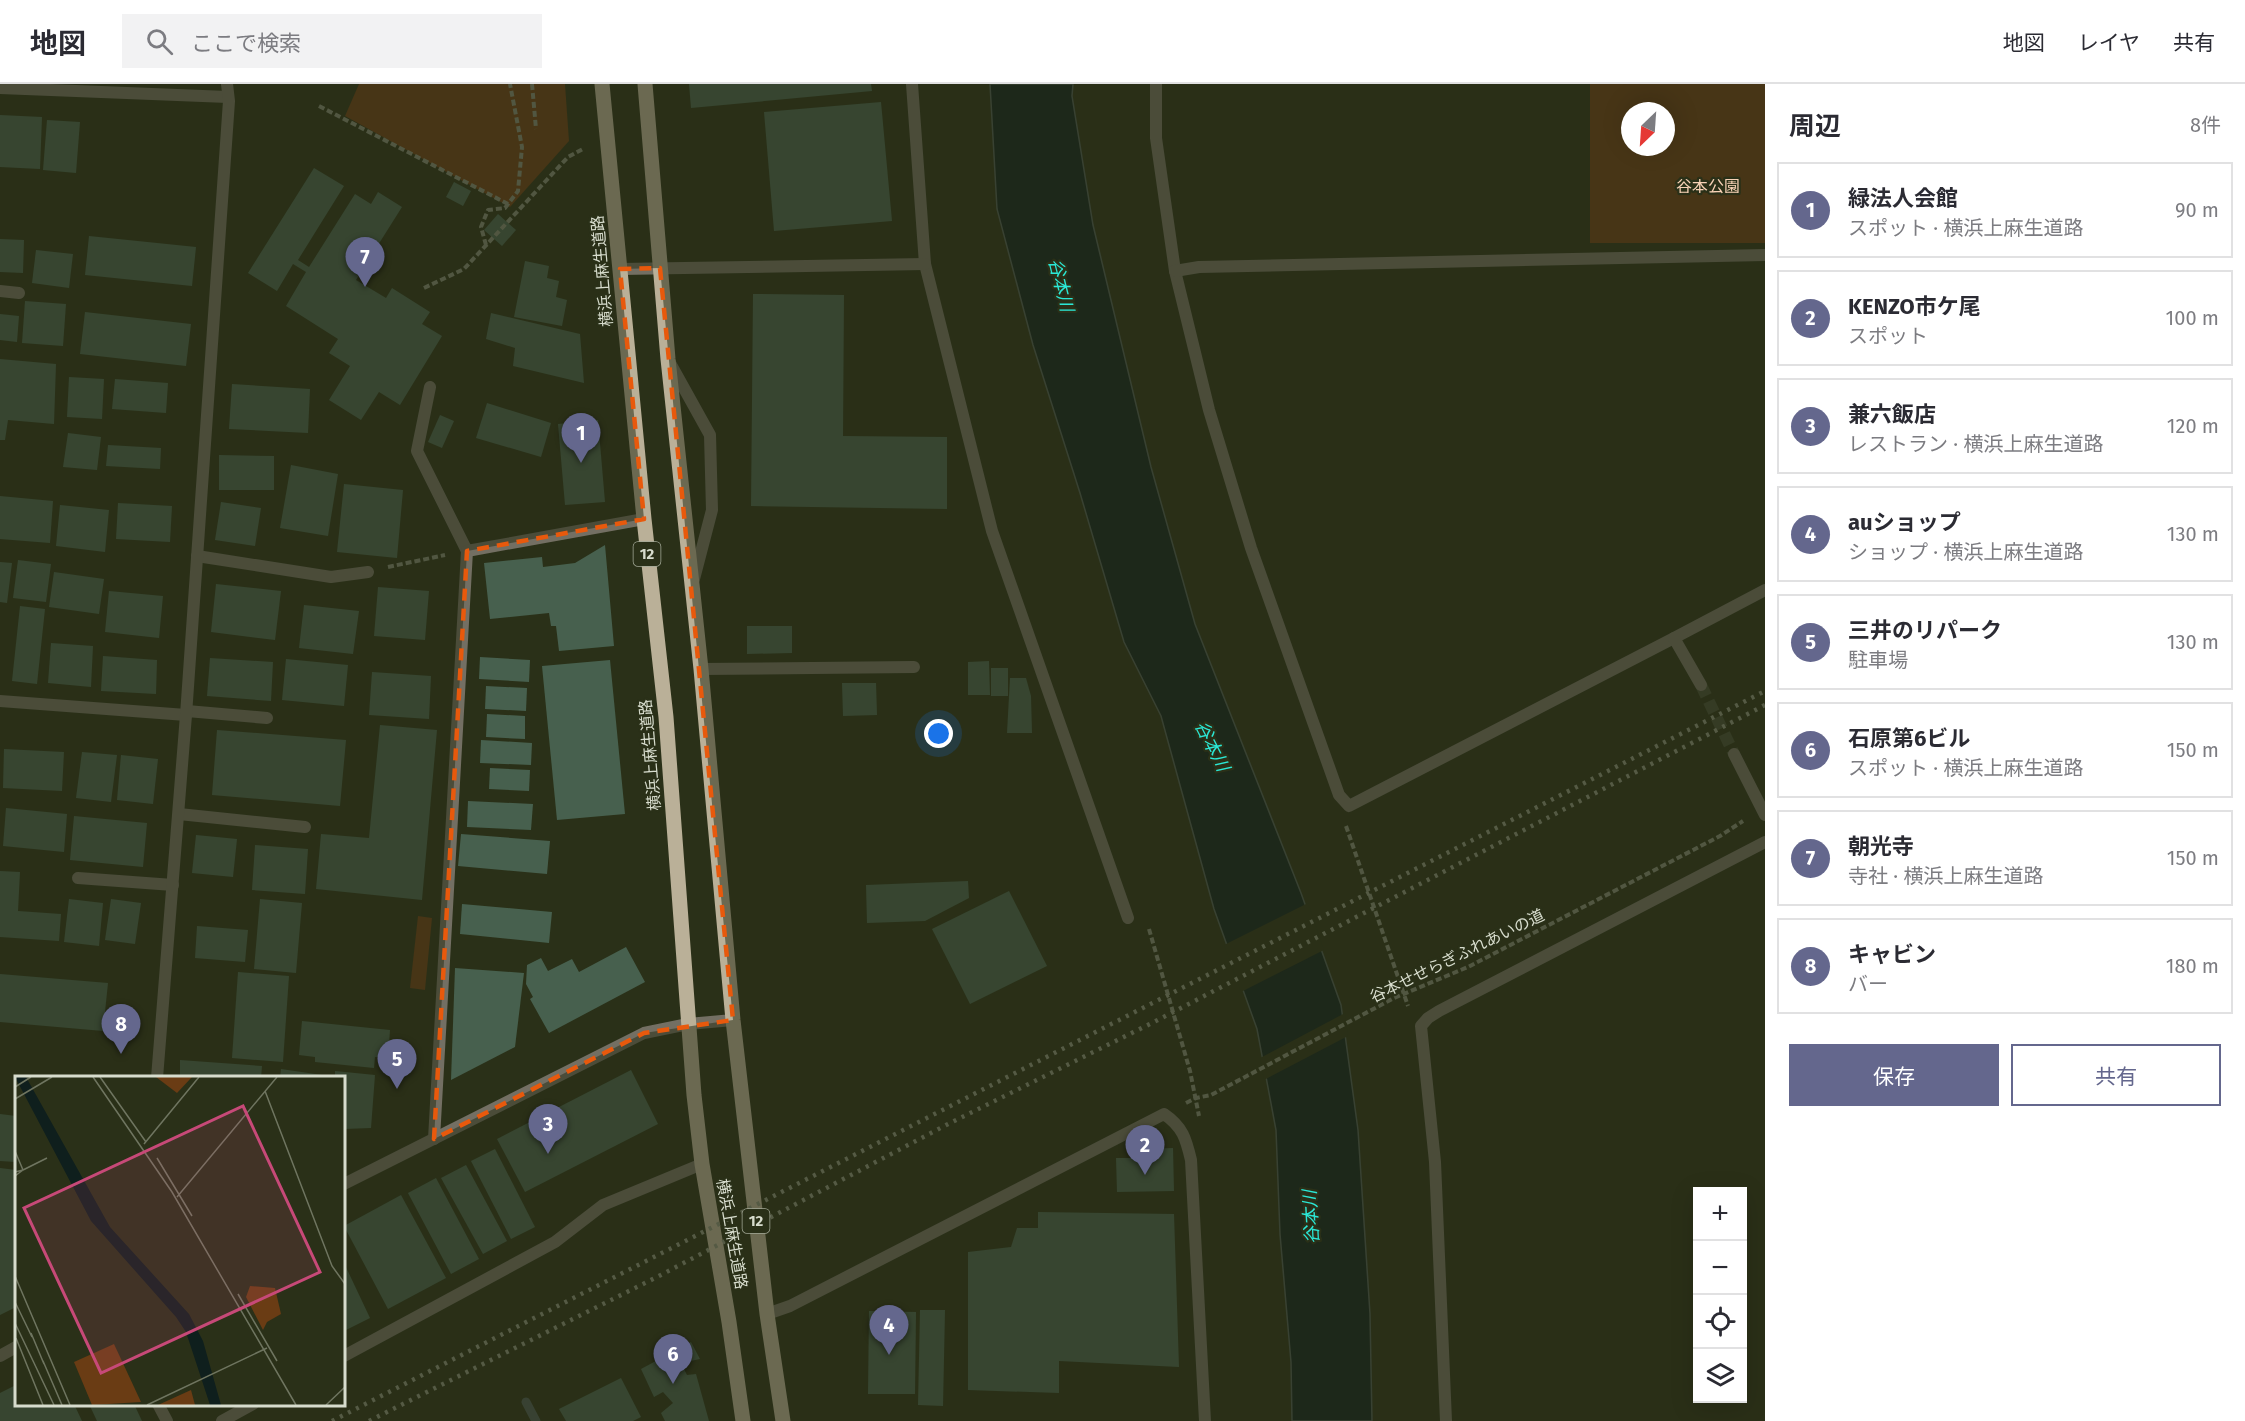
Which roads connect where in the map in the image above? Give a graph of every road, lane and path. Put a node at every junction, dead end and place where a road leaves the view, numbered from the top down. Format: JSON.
{"nodes":[{"id":1,"x":510,"y":84,"type":"edge"},
{"id":2,"x":532,"y":84,"type":"edge"},
{"id":3,"x":602,"y":84,"type":"edge"},
{"id":4,"x":645,"y":84,"type":"edge"},
{"id":5,"x":912,"y":84,"type":"edge"},
{"id":6,"x":1155,"y":84,"type":"edge"},
{"id":7,"x":0,"y":88,"type":"edge"},
{"id":8,"x":228,"y":90,"type":"edge"},
{"id":9,"x":319,"y":106,"type":"dead end"},
{"id":10,"x":536,"y":129,"type":"dead end"},
{"id":11,"x":583,"y":149,"type":"dead end"},
{"id":12,"x":508,"y":204,"type":"junction"},
{"id":13,"x":486,"y":246,"type":"junction"},
{"id":14,"x":1765,"y":255,"type":"edge"},
{"id":15,"x":925,"y":264,"type":"junction"},
{"id":16,"x":660,"y":268,"type":"junction"},
{"id":17,"x":620,"y":269,"type":"junction"},
{"id":18,"x":1175,"y":271,"type":"junction"},
{"id":19,"x":424,"y":288,"type":"dead end"},
{"id":20,"x":0,"y":291,"type":"edge"},
{"id":21,"x":19,"y":293,"type":"dead end"},
{"id":22,"x":668,"y":359,"type":"junction"},
{"id":23,"x":430,"y":387,"type":"dead end"},
{"id":24,"x":644,"y":519,"type":"junction"},
{"id":25,"x":466,"y":551,"type":"junction"},
{"id":26,"x":196,"y":556,"type":"junction"},
{"id":27,"x":368,"y":572,"type":"joint"},
{"id":28,"x":692,"y":585,"type":"junction"},
{"id":29,"x":1765,"y":590,"type":"edge"},
{"id":30,"x":1674,"y":638,"type":"junction"},
{"id":31,"x":914,"y":667,"type":"dead end"},
{"id":32,"x":700,"y":669,"type":"junction"},
{"id":33,"x":1701,"y":685,"type":"tunnel mouth"},
{"id":34,"x":0,"y":701,"type":"edge"},
{"id":35,"x":187,"y":713,"type":"junction"},
{"id":36,"x":267,"y":718,"type":"dead end"},
{"id":37,"x":1734,"y":754,"type":"tunnel mouth"},
{"id":38,"x":179,"y":814,"type":"junction"},
{"id":39,"x":1765,"y":815,"type":"edge"},
{"id":40,"x":1750,"y":816,"type":"dead end"},
{"id":41,"x":1346,"y":825,"type":"dead end"},
{"id":42,"x":305,"y":827,"type":"dead end"},
{"id":43,"x":1765,"y":842,"type":"edge"},
{"id":44,"x":78,"y":878,"type":"dead end"},
{"id":45,"x":173,"y":885,"type":"junction"},
{"id":46,"x":1128,"y":918,"type":"dead end"},
{"id":47,"x":1148,"y":927,"type":"dead end"},
{"id":48,"x":1404,"y":995,"type":"junction"},
{"id":49,"x":1411,"y":1016,"type":"dead end"},
{"id":50,"x":733,"y":1020,"type":"junction"},
{"id":51,"x":688,"y":1024,"type":"junction"},
{"id":52,"x":157,"y":1076,"type":"edge"},
{"id":53,"x":434,"y":1139,"type":"junction"},
{"id":54,"x":702,"y":1164,"type":"junction"},
{"id":55,"x":345,"y":1184,"type":"edge"},
{"id":56,"x":767,"y":1314,"type":"junction"},
{"id":57,"x":15,"y":1348,"type":"edge"},
{"id":58,"x":345,"y":1355,"type":"edge"},
{"id":59,"x":0,"y":1356,"type":"edge"},
{"id":60,"x":159,"y":1406,"type":"edge"},
{"id":61,"x":249,"y":1406,"type":"edge"},
{"id":62,"x":167,"y":1421,"type":"edge"},
{"id":63,"x":222,"y":1421,"type":"edge"},
{"id":64,"x":743,"y":1421,"type":"edge"},
{"id":65,"x":783,"y":1421,"type":"edge"},
{"id":66,"x":1205,"y":1421,"type":"edge"},
{"id":67,"x":1446,"y":1421,"type":"edge"}],
"edges":[{"from":1,"to":12,"type":"path"},
{"from":2,"to":10,"type":"path"},
{"from":3,"to":17,"type":"main road","name":"横浜上麻生道路","number":"12"},
{"from":4,"to":16,"type":"main road","name":"横浜上麻生道路","number":"12"},
{"from":5,"to":15,"type":"street"},
{"from":6,"to":18,"type":"street"},
{"from":7,"to":8,"type":"street"},
{"from":8,"to":26,"type":"street"},
{"from":9,"to":12,"type":"path"},
{"from":11,"to":13,"type":"path"},
{"from":12,"to":13,"type":"path"},
{"from":13,"to":19,"type":"path"},
{"from":14,"to":18,"type":"street"},
{"from":15,"to":16,"type":"street"},
{"from":15,"to":46,"type":"street"},
{"from":16,"to":17,"type":"street"},
{"from":16,"to":22,"type":"main road","name":"横浜上麻生道路","number":"12"},
{"from":17,"to":24,"type":"main road","name":"横浜上麻生道路","number":"12"},
{"from":18,"to":30,"type":"street"},
{"from":20,"to":21,"type":"street"},
{"from":22,"to":28,"type":"main road","name":"横浜上麻生道路","number":"12"},
{"from":22,"to":28,"type":"street"},
{"from":23,"to":25,"type":"street"},
{"from":24,"to":25,"type":"street"},
{"from":24,"to":51,"type":"main road","name":"横浜上麻生道路","number":"12"},
{"from":25,"to":27,"type":"path"},
{"from":25,"to":53,"type":"street"},
{"from":26,"to":27,"type":"street"},
{"from":26,"to":35,"type":"street"},
{"from":28,"to":32,"type":"main road","name":"横浜上麻生道路","number":"12"},
{"from":29,"to":30,"type":"street"},
{"from":30,"to":33,"type":"street"},
{"from":31,"to":32,"type":"street"},
{"from":32,"to":50,"type":"main road","name":"横浜上麻生道路","number":"12"},
{"from":34,"to":35,"type":"street"},
{"from":35,"to":36,"type":"street"},
{"from":35,"to":38,"type":"street"},
{"from":37,"to":39,"type":"street"},
{"from":38,"to":42,"type":"street"},
{"from":38,"to":45,"type":"street"},
{"from":40,"to":48,"type":"path","name":"谷本せせらぎふれあいの道"},
{"from":41,"to":48,"type":"path"},
{"from":43,"to":67,"type":"street"},
{"from":44,"to":45,"type":"street"},
{"from":45,"to":52,"type":"street"},
{"from":47,"to":48,"type":"path","name":"谷本せせらぎふれあいの道"},
{"from":48,"to":49,"type":"path"},
{"from":50,"to":51,"type":"street"},
{"from":50,"to":56,"type":"main road","name":"横浜上麻生道路","number":"12"},
{"from":51,"to":53,"type":"street"},
{"from":51,"to":54,"type":"main road","name":"横浜上麻生道路","number":"12"},
{"from":53,"to":55,"type":"street"},
{"from":54,"to":58,"type":"street"},
{"from":54,"to":64,"type":"main road","name":"横浜上麻生道路","number":"12"},
{"from":56,"to":65,"type":"main road","name":"横浜上麻生道路","number":"12"},
{"from":56,"to":66,"type":"street"},
{"from":57,"to":59,"type":"street"},
{"from":60,"to":62,"type":"street"},
{"from":61,"to":63,"type":"street"}]}
